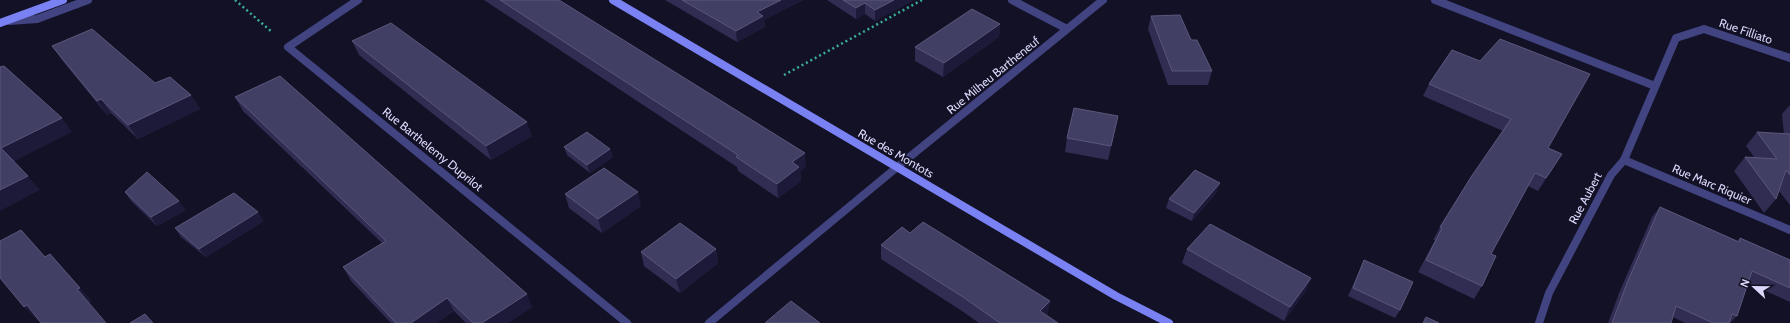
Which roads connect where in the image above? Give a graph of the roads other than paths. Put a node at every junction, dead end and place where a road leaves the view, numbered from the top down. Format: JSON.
{"nodes":[{"id":1,"x":63,"y":0,"type":"edge"},
{"id":2,"x":88,"y":0,"type":"edge"},
{"id":3,"x":358,"y":0,"type":"edge"},
{"id":4,"x":613,"y":0,"type":"edge"},
{"id":5,"x":1012,"y":0,"type":"edge"},
{"id":6,"x":1103,"y":0,"type":"edge"},
{"id":7,"x":1435,"y":0,"type":"edge"},
{"id":8,"x":3,"y":22,"type":"edge"},
{"id":9,"x":1067,"y":29,"type":"junction"},
{"id":10,"x":1790,"y":58,"type":"edge"},
{"id":11,"x":1655,"y":86,"type":"junction"},
{"id":12,"x":1624,"y":160,"type":"junction"},
{"id":13,"x":896,"y":168,"type":"junction"},
{"id":14,"x":1790,"y":230,"type":"edge"},
{"id":15,"x":627,"y":323,"type":"edge"},
{"id":16,"x":709,"y":323,"type":"edge"},
{"id":17,"x":1169,"y":323,"type":"edge"},
{"id":18,"x":1539,"y":323,"type":"edge"}],
"edges":[{"from":1,"to":8,"type":"street"},
{"from":2,"to":8,"type":"street"},
{"from":3,"to":15,"type":"street","name":"Rue Barthelemy Duprilot"},
{"from":4,"to":13,"type":"street","name":"Rue des Montots"},
{"from":5,"to":9,"type":"street"},
{"from":6,"to":9,"type":"street","name":"Rue Milheu Bartheneuf"},
{"from":7,"to":11,"type":"street"},
{"from":9,"to":13,"type":"street","name":"Rue Milheu Bartheneuf"},
{"from":10,"to":11,"type":"street","name":"Rue Filliato"},
{"from":11,"to":12,"type":"street","name":"Rue Aubert"},
{"from":12,"to":14,"type":"street","name":"Rue Marc Riquier"},
{"from":12,"to":18,"type":"street","name":"Rue Aubert"},
{"from":13,"to":16,"type":"street","name":"Rue Milheu Bartheneuf"},
{"from":13,"to":17,"type":"street","name":"Rue des Montots"}]}
